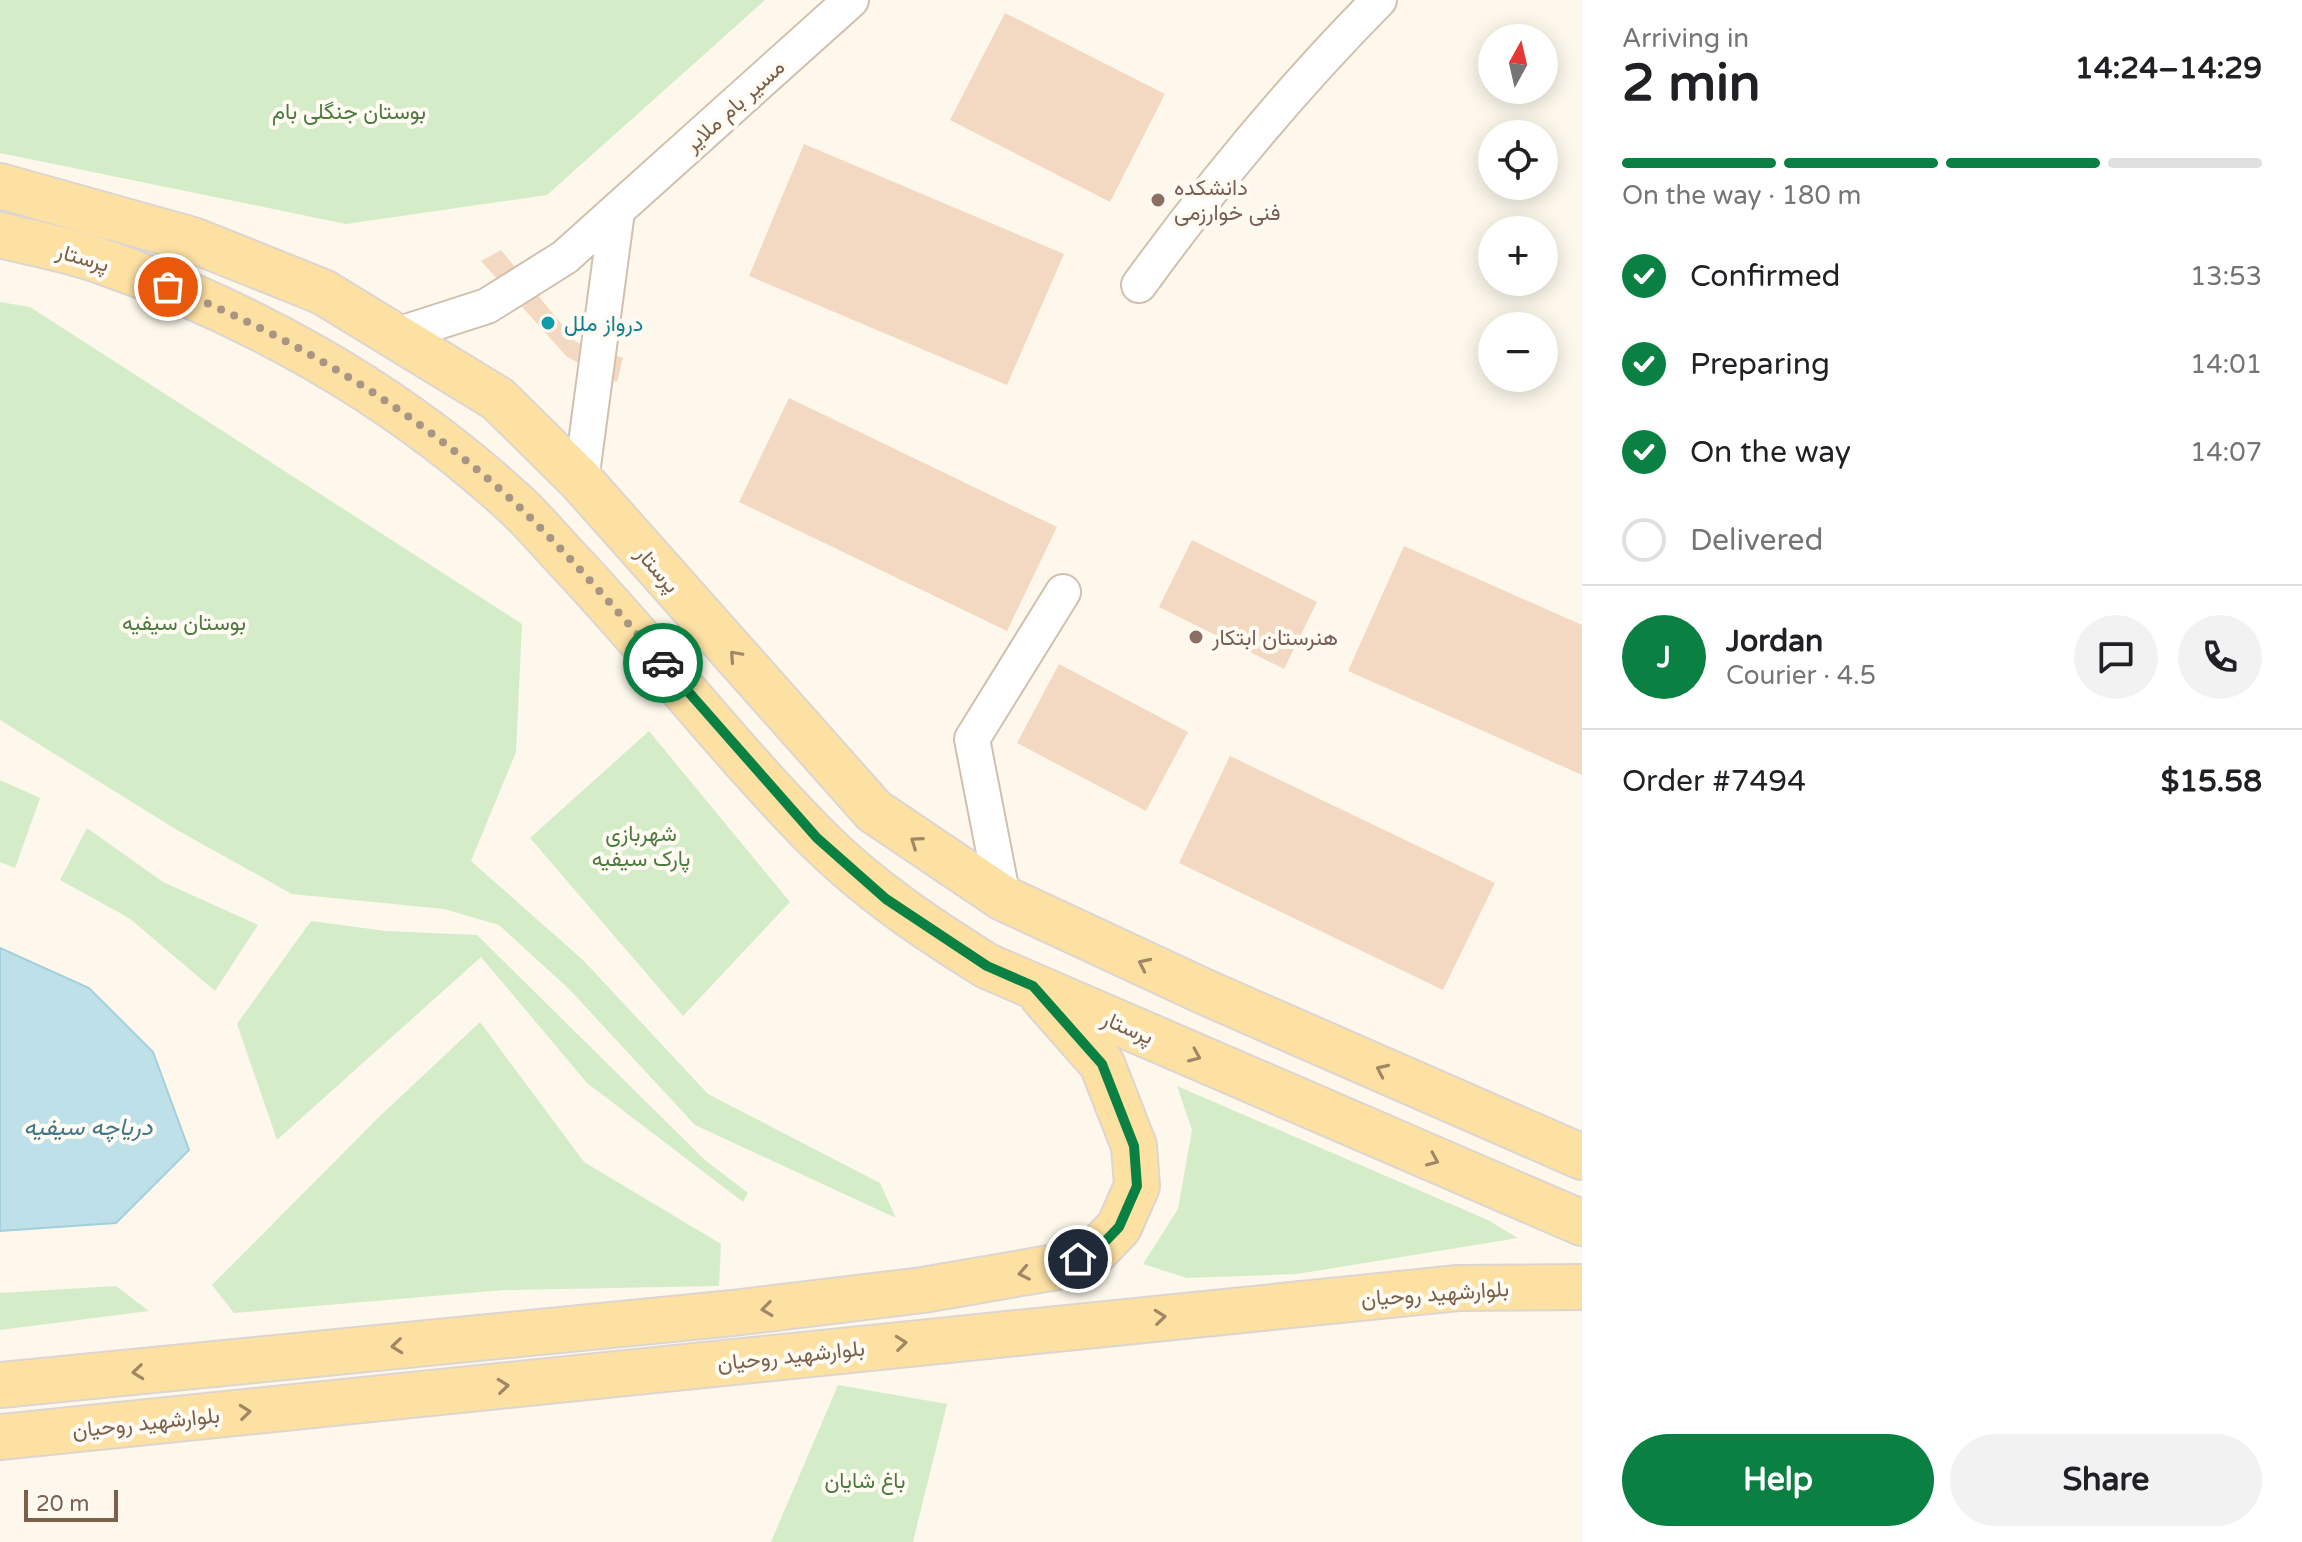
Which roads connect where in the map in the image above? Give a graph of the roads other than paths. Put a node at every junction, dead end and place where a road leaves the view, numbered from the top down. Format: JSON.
{"nodes":[{"id":1,"x":851,"y":0,"type":"edge"},
{"id":2,"x":1379,"y":0,"type":"edge"},
{"id":3,"x":2,"y":185,"type":"edge"},
{"id":4,"x":617,"y":211,"type":"junction"},
{"id":5,"x":0,"y":235,"type":"edge"},
{"id":6,"x":1139,"y":285,"type":"dead end"},
{"id":7,"x":397,"y":335,"type":"junction"},
{"id":8,"x":581,"y":481,"type":"junction"},
{"id":9,"x":1063,"y":592,"type":"dead end"},
{"id":10,"x":1003,"y":898,"type":"junction"},
{"id":11,"x":1033,"y":986,"type":"junction"},
{"id":12,"x":1582,"y":1157,"type":"edge"},
{"id":13,"x":1582,"y":1223,"type":"edge"},
{"id":14,"x":1582,"y":1287,"type":"edge"},
{"id":15,"x":0,"y":1385,"type":"edge"},
{"id":16,"x":0,"y":1437,"type":"edge"}],
"edges":[{"from":1,"to":4,"type":"street","name":"مسیر بام ملایر"},
{"from":2,"to":6,"type":"street"},
{"from":3,"to":7,"type":"main road","name":"پرستار"},
{"from":4,"to":7,"type":"street","name":"مسیر بام ملایر"},
{"from":4,"to":8,"type":"street"},
{"from":5,"to":11,"type":"main road","name":"پرستار"},
{"from":7,"to":8,"type":"main road","name":"پرستار"},
{"from":10,"to":8,"type":"main road","name":"پرستار","one_way":true},
{"from":9,"to":10,"type":"street"},
{"from":12,"to":10,"type":"main road","name":"پرستار","one_way":true},
{"from":11,"to":13,"type":"main road","name":"پرستار","one_way":true},
{"from":11,"to":15,"type":"main road","one_way":true},
{"from":16,"to":14,"type":"main road","name":"بلوارشهید روحیان","one_way":true}]}
